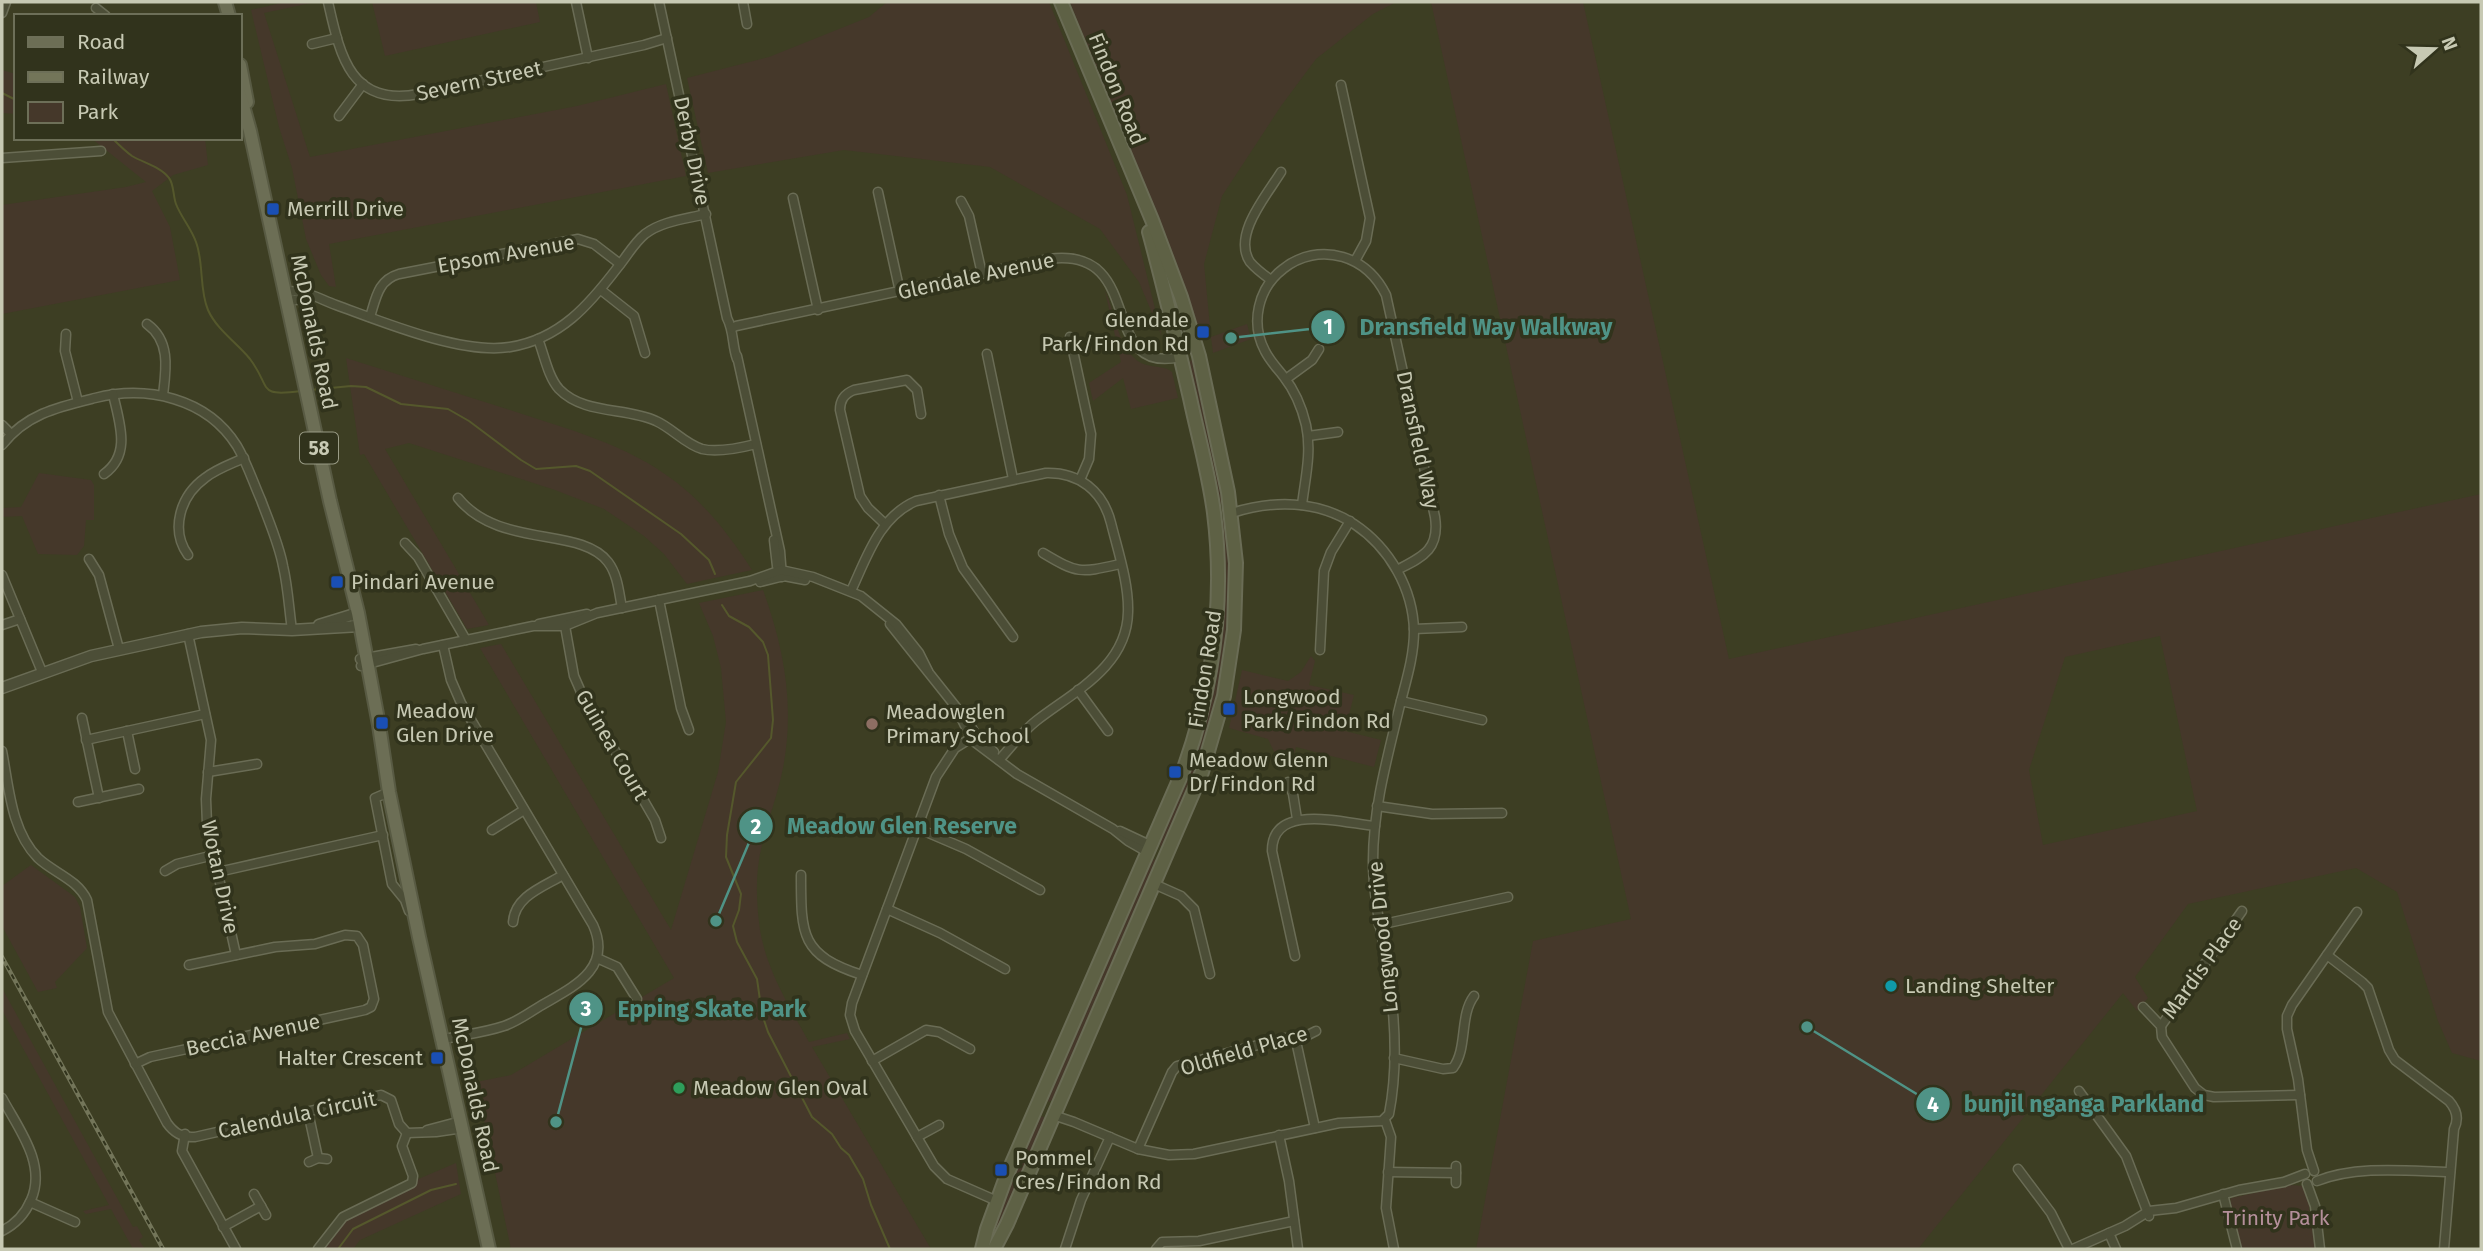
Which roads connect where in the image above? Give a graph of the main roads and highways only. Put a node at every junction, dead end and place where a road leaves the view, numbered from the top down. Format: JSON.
{"nodes":[{"id":1,"x":1061,"y":2,"type":"edge"},
{"id":2,"x":242,"y":78,"type":"edge"},
{"id":3,"x":242,"y":102,"type":"edge"},
{"id":4,"x":250,"y":131,"type":"junction"},
{"id":5,"x":1138,"y":191,"type":"junction"},
{"id":6,"x":1198,"y":352,"type":"junction"},
{"id":7,"x":1180,"y":357,"type":"junction"},
{"id":8,"x":1231,"y":510,"type":"junction"},
{"id":9,"x":1214,"y":512,"type":"junction"},
{"id":10,"x":1150,"y":850,"type":"junction"},
{"id":11,"x":1166,"y":857,"type":"junction"},
{"id":12,"x":1038,"y":1108,"type":"junction"},
{"id":13,"x":1054,"y":1113,"type":"junction"},
{"id":14,"x":459,"y":1125,"type":"junction"},
{"id":15,"x":987,"y":1229,"type":"junction"},
{"id":16,"x":1003,"y":1232,"type":"junction"},
{"id":17,"x":482,"y":1249,"type":"edge"},
{"id":18,"x":489,"y":1249,"type":"edge"},
{"id":19,"x":982,"y":1249,"type":"edge"},
{"id":20,"x":994,"y":1249,"type":"edge"}],
"edges":[{"from":1,"to":5,"type":"main road","name":"Findon Road"},
{"from":2,"to":4,"type":"main road","name":"McDonalds Road","number":"58"},
{"from":3,"to":4,"type":"main road","name":"McDonalds Road","number":"58"},
{"from":4,"to":14,"type":"main road","name":"McDonalds Road","number":"58"},
{"from":5,"to":6,"type":"main road","name":"Findon Road"},
{"from":5,"to":7,"type":"main road","name":"Findon Road"},
{"from":6,"to":7,"type":"main road"},
{"from":6,"to":8,"type":"main road","name":"Findon Road"},
{"from":7,"to":9,"type":"main road","name":"Findon Road"},
{"from":8,"to":9,"type":"main road"},
{"from":8,"to":11,"type":"main road","name":"Findon Road"},
{"from":9,"to":10,"type":"main road","name":"Findon Road"},
{"from":10,"to":11,"type":"main road"},
{"from":10,"to":12,"type":"main road","name":"Findon Road"},
{"from":11,"to":13,"type":"main road","name":"Findon Road"},
{"from":12,"to":13,"type":"main road"},
{"from":12,"to":15,"type":"main road","name":"Findon Road"},
{"from":13,"to":16,"type":"main road","name":"Findon Road"},
{"from":14,"to":17,"type":"main road","name":"McDonalds Road","number":"58"},
{"from":14,"to":18,"type":"main road","name":"McDonalds Road","number":"58"},
{"from":15,"to":16,"type":"main road"},
{"from":15,"to":19,"type":"main road"},
{"from":16,"to":20,"type":"main road","name":"Findon Road"}]}
